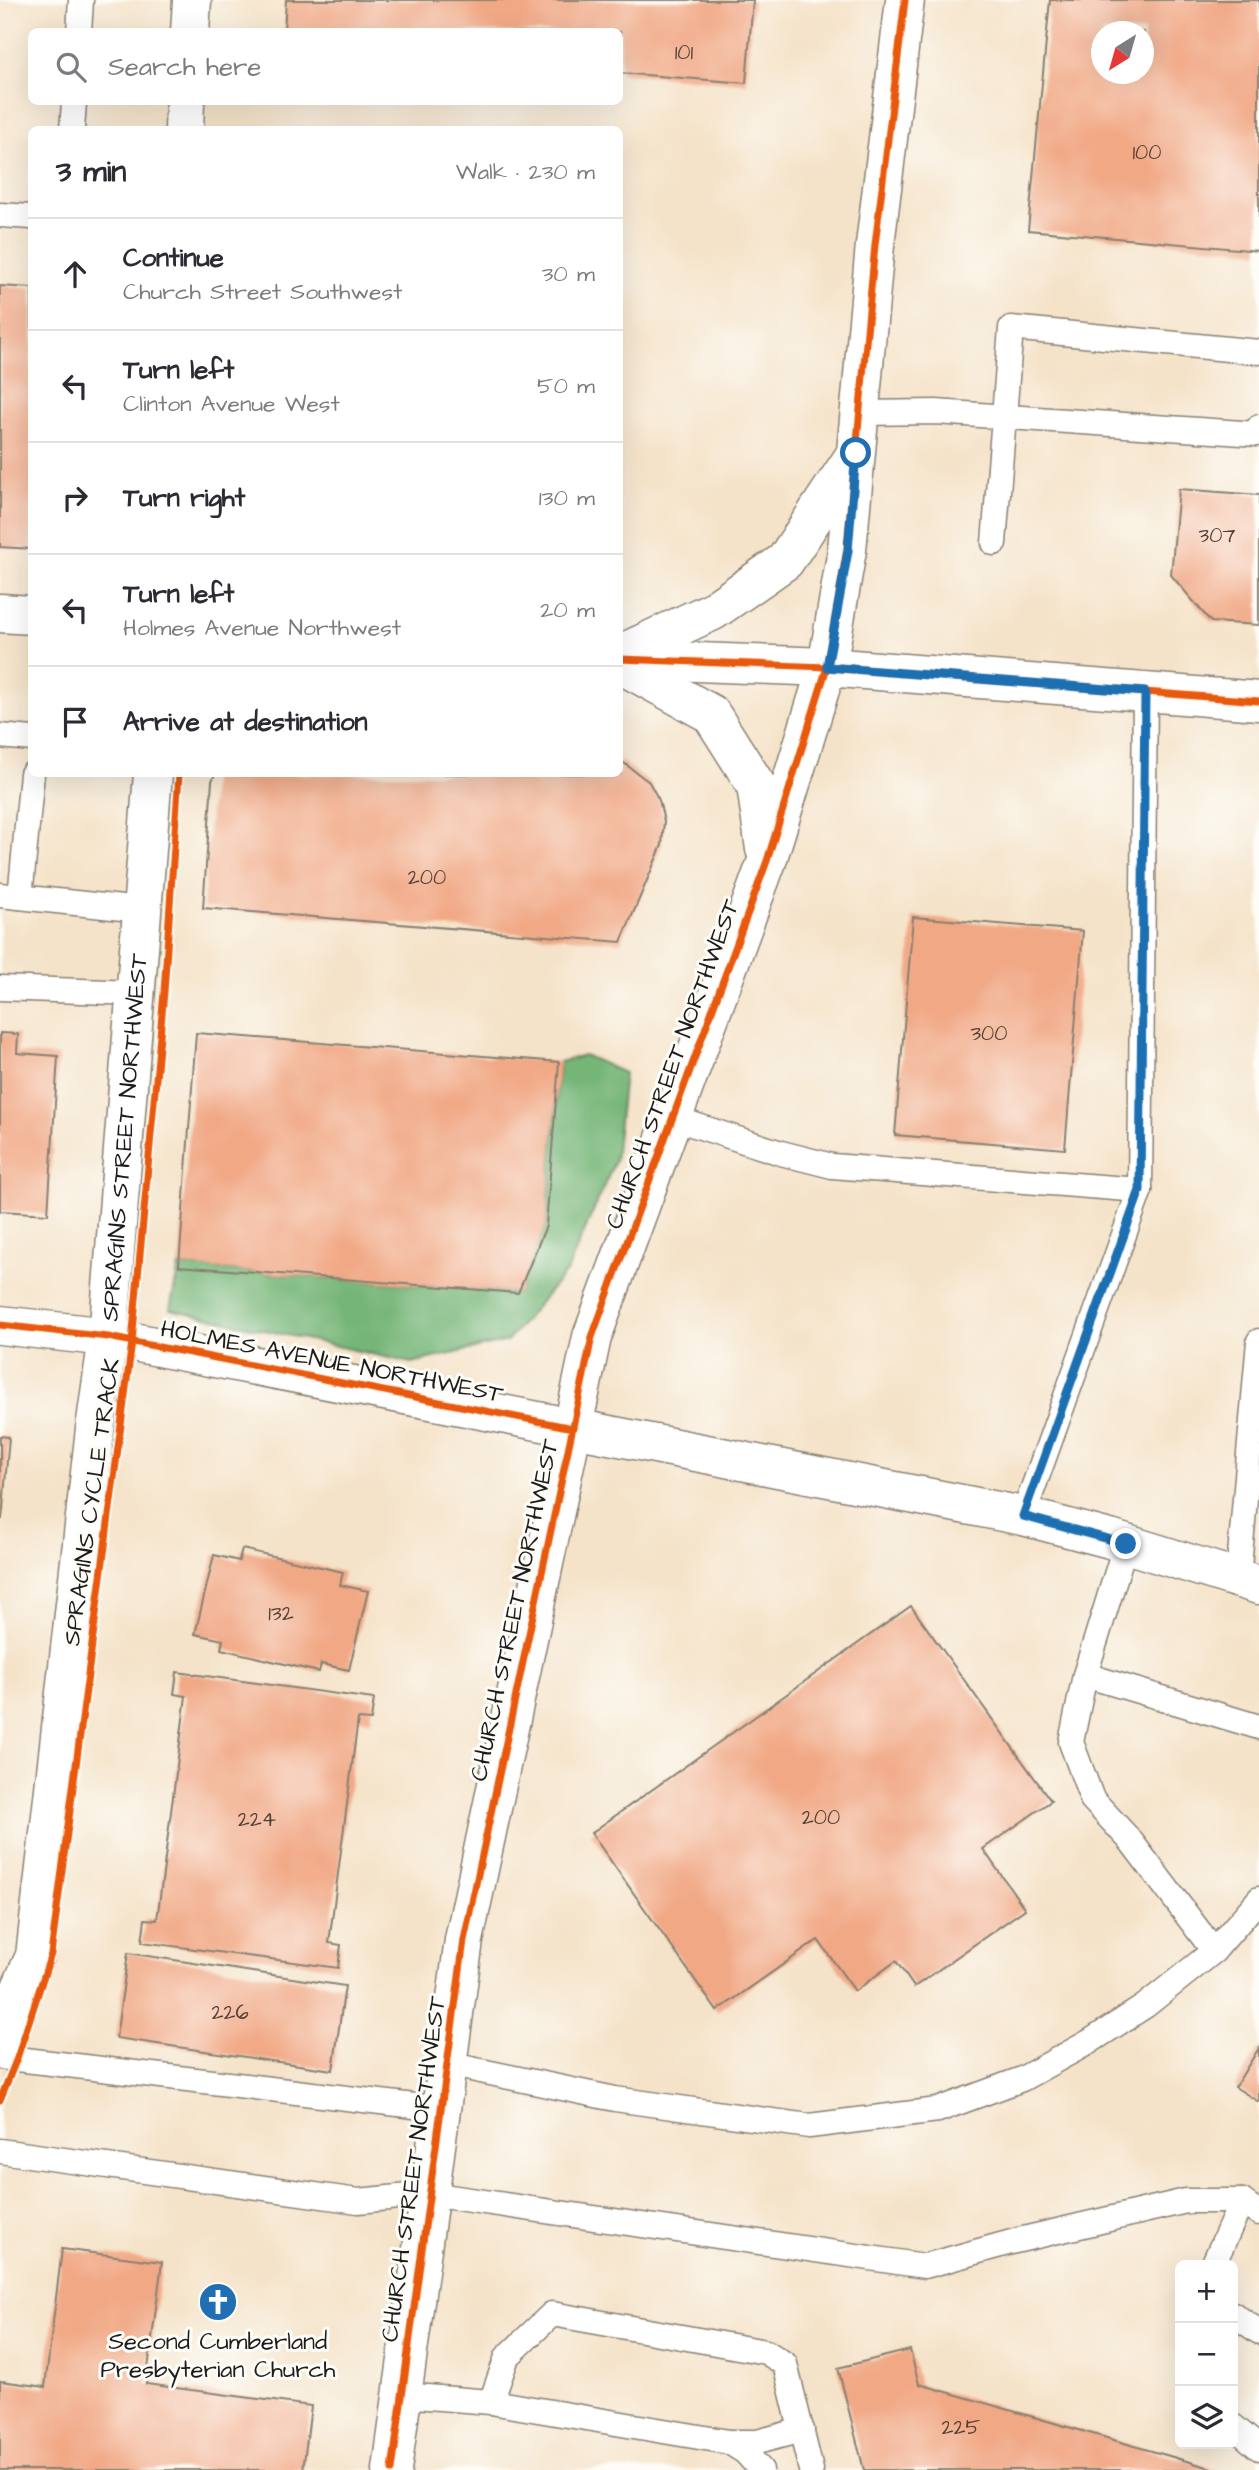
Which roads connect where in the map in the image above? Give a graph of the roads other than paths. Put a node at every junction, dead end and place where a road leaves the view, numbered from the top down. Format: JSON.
{"nodes":[{"id":1,"x":81,"y":0,"type":"edge"},
{"id":2,"x":191,"y":0,"type":"edge"},
{"id":3,"x":905,"y":0,"type":"edge"},
{"id":4,"x":79,"y":28,"type":"edge"},
{"id":5,"x":190,"y":28,"type":"edge"},
{"id":6,"x":74,"y":105,"type":"edge"},
{"id":7,"x":185,"y":105,"type":"edge"},
{"id":8,"x":72,"y":126,"type":"edge"},
{"id":9,"x":184,"y":126,"type":"edge"},
{"id":10,"x":0,"y":215,"type":"edge"},
{"id":11,"x":28,"y":216,"type":"edge"},
{"id":12,"x":1259,"y":352,"type":"edge"},
{"id":13,"x":860,"y":413,"type":"junction"},
{"id":14,"x":1003,"y":416,"type":"junction"},
{"id":15,"x":1259,"y":427,"type":"edge"},
{"id":16,"x":856,"y":453,"type":"junction"},
{"id":17,"x":994,"y":543,"type":"dead end"},
{"id":18,"x":0,"y":613,"type":"edge"},
{"id":19,"x":28,"y":615,"type":"edge"},
{"id":20,"x":623,"y":657,"type":"edge"},
{"id":21,"x":623,"y":659,"type":"edge"},
{"id":22,"x":623,"y":661,"type":"edge"},
{"id":23,"x":827,"y":667,"type":"junction"},
{"id":24,"x":1145,"y":692,"type":"junction"},
{"id":25,"x":1259,"y":701,"type":"edge"},
{"id":26,"x":0,"y":736,"type":"edge"},
{"id":27,"x":28,"y":739,"type":"edge"},
{"id":28,"x":31,"y":777,"type":"edge"},
{"id":29,"x":153,"y":777,"type":"edge"},
{"id":30,"x":767,"y":861,"type":"junction"},
{"id":31,"x":10,"y":896,"type":"edge"},
{"id":32,"x":141,"y":910,"type":"junction"},
{"id":33,"x":0,"y":988,"type":"edge"},
{"id":34,"x":135,"y":993,"type":"junction"},
{"id":35,"x":673,"y":1118,"type":"junction"},
{"id":36,"x":1140,"y":1190,"type":"junction"},
{"id":37,"x":0,"y":1325,"type":"edge"},
{"id":38,"x":108,"y":1337,"type":"junction"},
{"id":39,"x":1259,"y":1341,"type":"edge"},
{"id":40,"x":573,"y":1428,"type":"junction"},
{"id":41,"x":1023,"y":1516,"type":"junction"},
{"id":42,"x":1126,"y":1544,"type":"junction"},
{"id":43,"x":1248,"y":1581,"type":"edge"},
{"id":44,"x":1085,"y":1675,"type":"junction"},
{"id":45,"x":1259,"y":1727,"type":"edge"},
{"id":46,"x":1259,"y":1899,"type":"edge"},
{"id":47,"x":1214,"y":1951,"type":"junction"},
{"id":48,"x":0,"y":2035,"type":"edge"},
{"id":49,"x":0,"y":2057,"type":"edge"},
{"id":50,"x":447,"y":2064,"type":"junction"},
{"id":51,"x":440,"y":2109,"type":"junction"},
{"id":52,"x":0,"y":2151,"type":"edge"},
{"id":53,"x":429,"y":2194,"type":"junction"},
{"id":54,"x":1251,"y":2207,"type":"edge"},
{"id":55,"x":1216,"y":2260,"type":"edge"},
{"id":56,"x":1238,"y":2317,"type":"edge"},
{"id":57,"x":1259,"y":2332,"type":"edge"},
{"id":58,"x":402,"y":2395,"type":"junction"},
{"id":59,"x":491,"y":2402,"type":"junction"},
{"id":60,"x":802,"y":2430,"type":"junction"},
{"id":61,"x":1238,"y":2430,"type":"edge"},
{"id":62,"x":729,"y":2442,"type":"junction"},
{"id":63,"x":1259,"y":2448,"type":"edge"},
{"id":64,"x":392,"y":2470,"type":"edge"},
{"id":65,"x":761,"y":2470,"type":"edge"},
{"id":66,"x":811,"y":2470,"type":"edge"}],
"edges":[{"from":1,"to":4,"type":"lane"},
{"from":2,"to":5,"type":"street"},
{"from":3,"to":13,"type":"street","name":"CHURCH STREET NORTHWEST"},
{"from":6,"to":8,"type":"lane"},
{"from":7,"to":9,"type":"street"},
{"from":10,"to":11,"type":"lane"},
{"from":12,"to":14,"type":"lane"},
{"from":13,"to":14,"type":"lane"},
{"from":13,"to":16,"type":"street","name":"CHURCH STREET NORTHWEST"},
{"from":14,"to":15,"type":"lane"},
{"from":14,"to":17,"type":"lane"},
{"from":16,"to":20,"type":"street"},
{"from":16,"to":23,"type":"street","name":"CHURCH STREET NORTHWEST"},
{"from":18,"to":19,"type":"street"},
{"from":21,"to":23,"type":"street"},
{"from":22,"to":30,"type":"street"},
{"from":23,"to":24,"type":"street"},
{"from":23,"to":30,"type":"street","name":"CHURCH STREET NORTHWEST"},
{"from":24,"to":25,"type":"street"},
{"from":24,"to":36,"type":"lane"},
{"from":26,"to":27,"type":"lane"},
{"from":28,"to":31,"type":"lane"},
{"from":29,"to":32,"type":"street","name":"SPRAGINS STREET NORTHWEST"},
{"from":30,"to":35,"type":"street","name":"CHURCH STREET NORTHWEST"},
{"from":31,"to":32,"type":"lane"},
{"from":32,"to":34,"type":"street","name":"SPRAGINS STREET NORTHWEST"},
{"from":33,"to":34,"type":"lane"},
{"from":34,"to":38,"type":"street","name":"SPRAGINS STREET NORTHWEST"},
{"from":35,"to":36,"type":"lane"},
{"from":35,"to":40,"type":"street","name":"CHURCH STREET NORTHWEST"},
{"from":36,"to":41,"type":"lane"},
{"from":37,"to":38,"type":"street","name":"HOLMES AVENUE NORTHWEST"},
{"from":38,"to":40,"type":"street","name":"HOLMES AVENUE NORTHWEST"},
{"from":38,"to":48,"type":"street","name":"SPRAGINS STREET NORTHWEST"},
{"from":39,"to":43,"type":"lane"},
{"from":40,"to":41,"type":"street","name":"HOLMES AVENUE NORTHWEST"},
{"from":40,"to":50,"type":"street","name":"CHURCH STREET NORTHWEST"},
{"from":41,"to":42,"type":"street","name":"HOLMES AVENUE NORTHWEST"},
{"from":42,"to":43,"type":"street","name":"HOLMES AVENUE NORTHWEST"},
{"from":42,"to":44,"type":"lane"},
{"from":44,"to":45,"type":"lane"},
{"from":44,"to":47,"type":"lane"},
{"from":46,"to":47,"type":"lane"},
{"from":47,"to":50,"type":"lane"},
{"from":49,"to":51,"type":"lane"},
{"from":50,"to":51,"type":"street","name":"CHURCH STREET NORTHWEST"},
{"from":51,"to":53,"type":"street","name":"CHURCH STREET NORTHWEST"},
{"from":52,"to":53,"type":"lane"},
{"from":53,"to":54,"type":"lane"},
{"from":53,"to":58,"type":"street","name":"CHURCH STREET NORTHWEST"},
{"from":54,"to":55,"type":"lane"},
{"from":56,"to":57,"type":"lane"},
{"from":58,"to":59,"type":"lane"},
{"from":58,"to":64,"type":"street","name":"CHURCH STREET NORTHWEST"},
{"from":59,"to":60,"type":"lane"},
{"from":59,"to":62,"type":"lane"},
{"from":60,"to":62,"type":"lane"},
{"from":60,"to":66,"type":"lane"},
{"from":61,"to":63,"type":"lane"},
{"from":62,"to":65,"type":"lane"}]}
